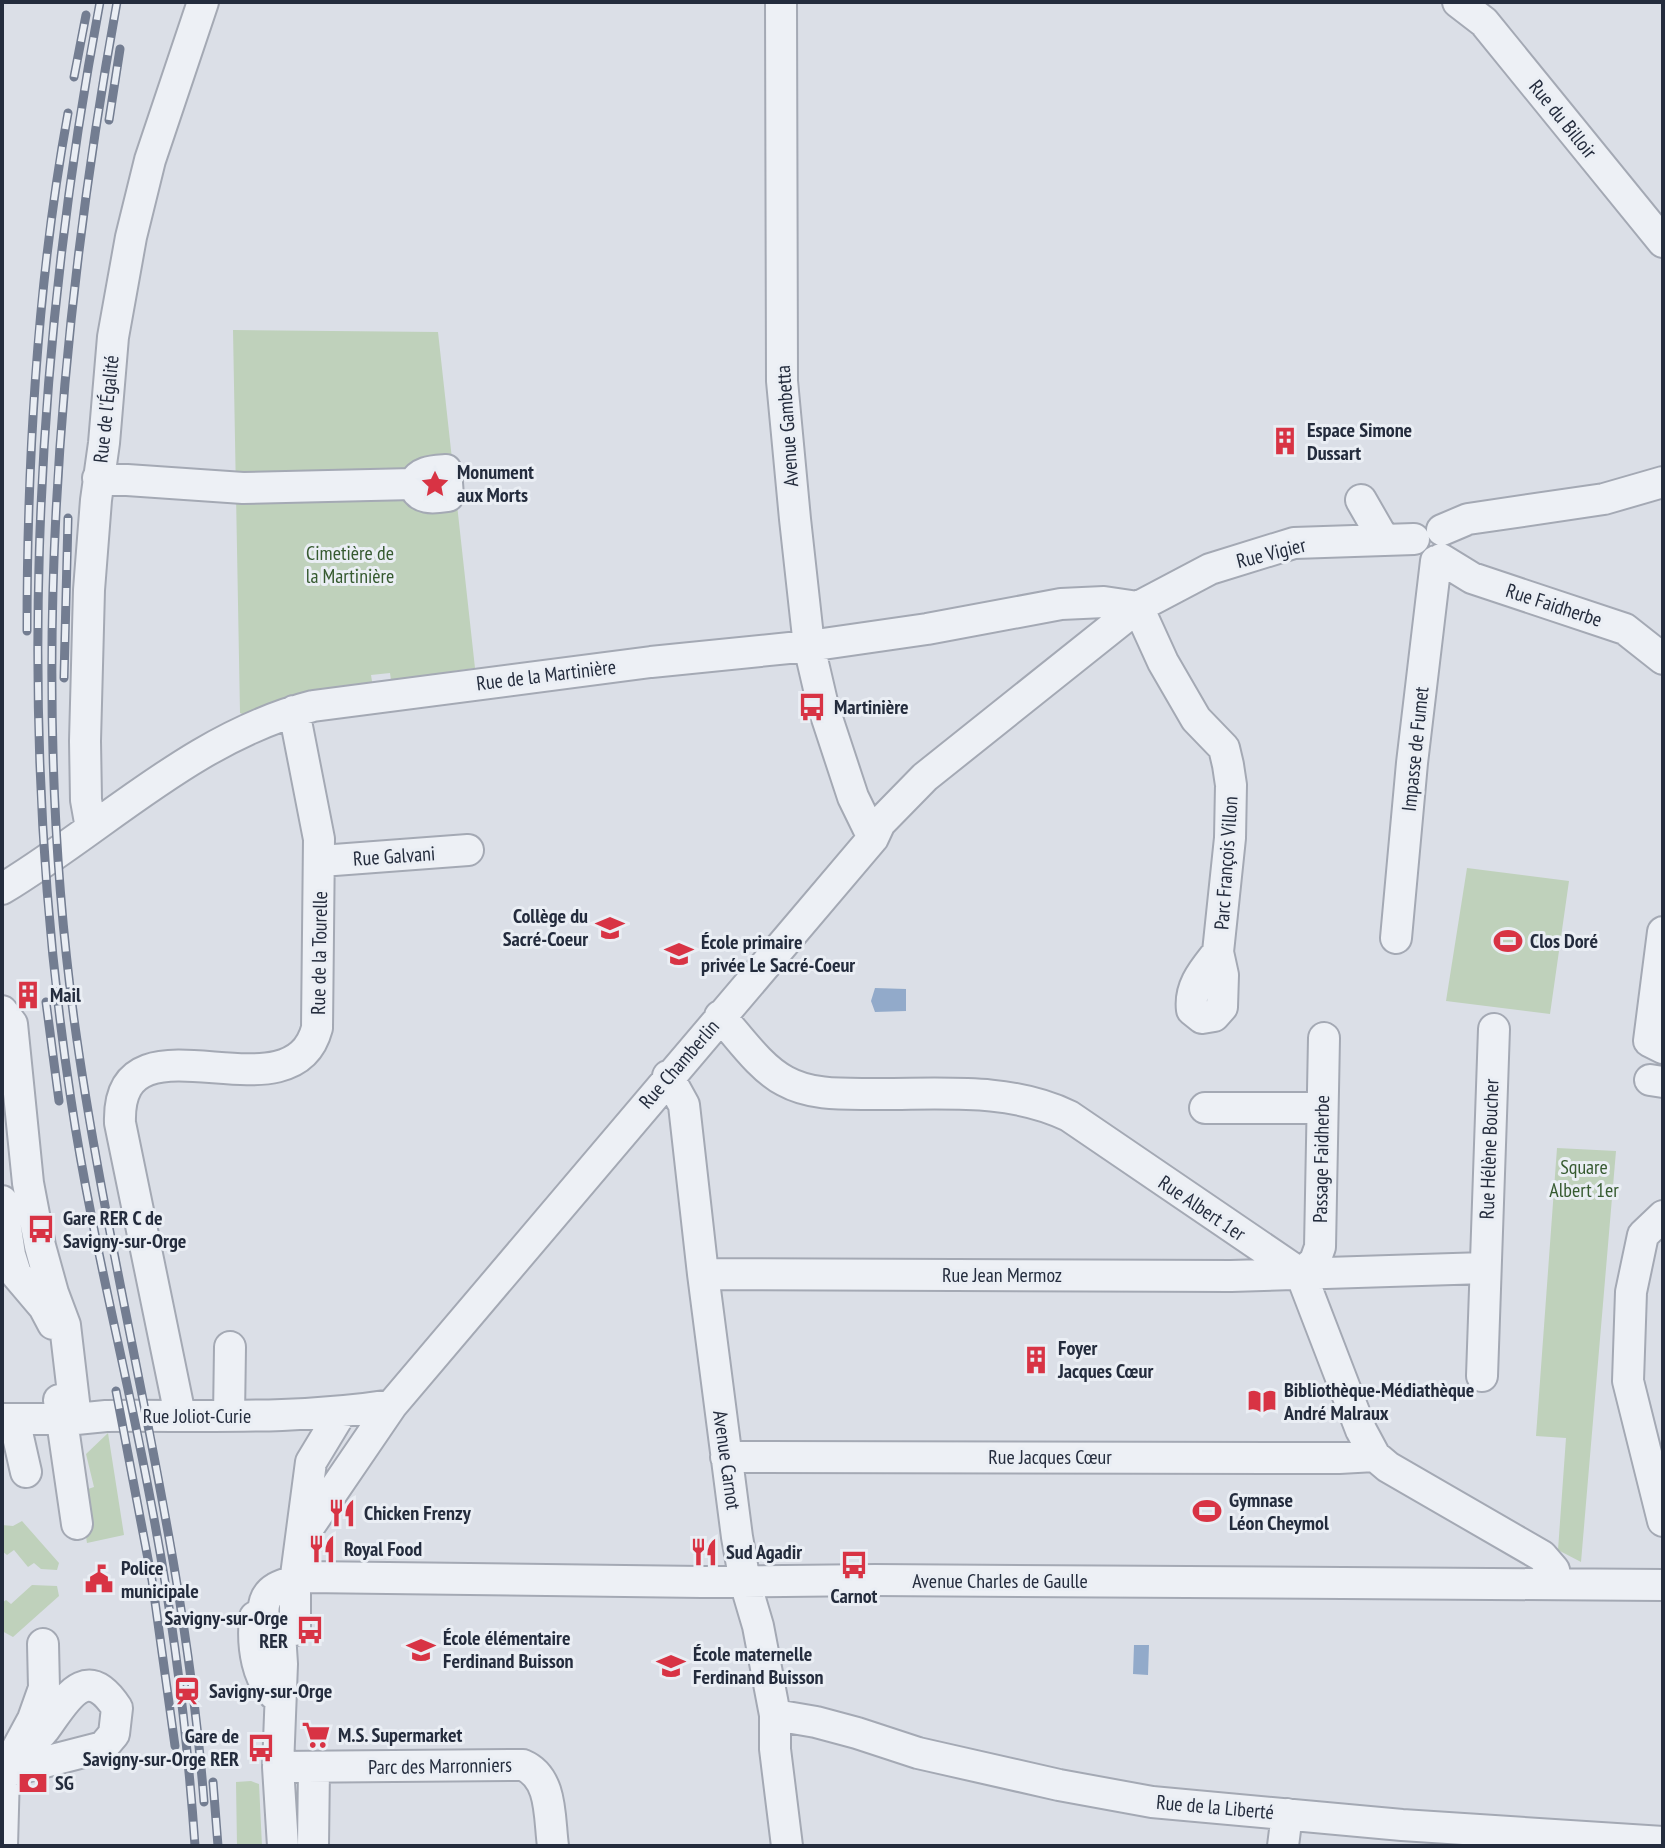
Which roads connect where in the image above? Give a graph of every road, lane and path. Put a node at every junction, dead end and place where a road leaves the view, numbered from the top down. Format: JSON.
{"nodes":[{"id":1,"x":203,"y":2,"type":"edge"},
{"id":2,"x":781,"y":2,"type":"edge"},
{"id":3,"x":1458,"y":2,"type":"edge"},
{"id":4,"x":1663,"y":242,"type":"edge"},
{"id":5,"x":98,"y":478,"type":"junction"},
{"id":6,"x":1663,"y":482,"type":"edge"},
{"id":7,"x":413,"y":484,"type":"dead end"},
{"id":8,"x":1361,"y":500,"type":"dead end"},
{"id":9,"x":1384,"y":540,"type":"junction"},
{"id":10,"x":1433,"y":547,"type":"junction"},
{"id":11,"x":1138,"y":607,"type":"junction"},
{"id":12,"x":809,"y":646,"type":"junction"},
{"id":13,"x":1663,"y":659,"type":"edge"},
{"id":14,"x":294,"y":711,"type":"junction"},
{"id":15,"x":91,"y":828,"type":"junction"},
{"id":16,"x":873,"y":838,"type":"junction"},
{"id":17,"x":468,"y":850,"type":"dead end"},
{"id":18,"x":321,"y":861,"type":"junction"},
{"id":19,"x":2,"y":889,"type":"edge"},
{"id":20,"x":1663,"y":932,"type":"edge"},
{"id":21,"x":1396,"y":938,"type":"dead end"},
{"id":22,"x":1218,"y":952,"type":"dead end"},
{"id":23,"x":2,"y":1011,"type":"edge"},
{"id":24,"x":720,"y":1016,"type":"junction"},
{"id":25,"x":1494,"y":1029,"type":"dead end"},
{"id":26,"x":1324,"y":1038,"type":"dead end"},
{"id":27,"x":1656,"y":1044,"type":"edge"},
{"id":28,"x":668,"y":1076,"type":"junction"},
{"id":29,"x":1205,"y":1108,"type":"dead end"},
{"id":30,"x":1321,"y":1108,"type":"junction"},
{"id":31,"x":2,"y":1201,"type":"edge"},
{"id":32,"x":1662,"y":1214,"type":"edge"},
{"id":33,"x":1485,"y":1268,"type":"junction"},
{"id":34,"x":703,"y":1274,"type":"junction"},
{"id":35,"x":1301,"y":1274,"type":"junction"},
{"id":36,"x":230,"y":1347,"type":"dead end"},
{"id":37,"x":1482,"y":1376,"type":"dead end"},
{"id":38,"x":392,"y":1405,"type":"junction"},
{"id":39,"x":340,"y":1414,"type":"junction"},
{"id":40,"x":180,"y":1415,"type":"junction"},
{"id":41,"x":229,"y":1416,"type":"junction"},
{"id":42,"x":8,"y":1419,"type":"edge"},
{"id":43,"x":68,"y":1419,"type":"junction"},
{"id":44,"x":1375,"y":1456,"type":"junction"},
{"id":45,"x":726,"y":1457,"type":"junction"},
{"id":46,"x":26,"y":1472,"type":"dead end"},
{"id":47,"x":309,"y":1493,"type":"junction"},
{"id":48,"x":1663,"y":1521,"type":"edge"},
{"id":49,"x":77,"y":1524,"type":"dead end"},
{"id":50,"x":302,"y":1537,"type":"junction"},
{"id":51,"x":745,"y":1582,"type":"junction"},
{"id":52,"x":1557,"y":1584,"type":"junction"},
{"id":53,"x":1663,"y":1585,"type":"edge"},
{"id":54,"x":300,"y":1591,"type":"junction"},
{"id":55,"x":43,"y":1644,"type":"dead end"},
{"id":56,"x":280,"y":1699,"type":"junction"},
{"id":57,"x":775,"y":1715,"type":"junction"},
{"id":58,"x":7,"y":1767,"type":"edge"},
{"id":59,"x":278,"y":1767,"type":"junction"},
{"id":60,"x":314,"y":1767,"type":"junction"},
{"id":61,"x":1287,"y":1814,"type":"junction"},
{"id":62,"x":1517,"y":1839,"type":"edge"},
{"id":63,"x":1663,"y":1842,"type":"edge"},
{"id":64,"x":2,"y":1846,"type":"edge"},
{"id":65,"x":283,"y":1846,"type":"edge"},
{"id":66,"x":313,"y":1846,"type":"edge"},
{"id":67,"x":553,"y":1846,"type":"edge"},
{"id":68,"x":787,"y":1846,"type":"edge"},
{"id":69,"x":1283,"y":1846,"type":"edge"}],
"edges":[{"from":1,"to":5,"type":"street","name":"Rue de l'Égalité"},
{"from":2,"to":12,"type":"street","name":"Avenue Gambetta"},
{"from":3,"to":4,"type":"street","name":"Rue du Billoir"},
{"from":5,"to":7,"type":"street"},
{"from":5,"to":15,"type":"street","name":"Rue de l'Égalité"},
{"from":6,"to":10,"type":"street","name":"Rue Vigier"},
{"from":8,"to":9,"type":"street"},
{"from":9,"to":10,"type":"street","name":"Rue Vigier"},
{"from":9,"to":11,"type":"street","name":"Rue Vigier"},
{"from":10,"to":13,"type":"street","name":"Rue Faidherbe"},
{"from":10,"to":21,"type":"street","name":"Impasse de Fumet"},
{"from":11,"to":12,"type":"street","name":"Rue de la Martinière"},
{"from":11,"to":16,"type":"street","name":"Rue Chamberlin"},
{"from":11,"to":22,"type":"street","name":"Parc François Villon"},
{"from":12,"to":14,"type":"street","name":"Rue de la Martinière"},
{"from":12,"to":16,"type":"street","name":"Avenue Gambetta"},
{"from":14,"to":15,"type":"street","name":"Rue de la Martinière"},
{"from":14,"to":18,"type":"street","name":"Rue de la Tourelle"},
{"from":15,"to":19,"type":"street","name":"Rue de la Martinière"},
{"from":16,"to":24,"type":"street","name":"Rue Chamberlin"},
{"from":17,"to":18,"type":"street","name":"Rue Galvani"},
{"from":18,"to":40,"type":"street","name":"Rue de la Tourelle"},
{"from":20,"to":27,"type":"street"},
{"from":23,"to":43,"type":"street"},
{"from":24,"to":28,"type":"street","name":"Rue Chamberlin"},
{"from":24,"to":35,"type":"street","name":"Rue Albert 1er"},
{"from":25,"to":33,"type":"street","name":"Rue Hélène Boucher"},
{"from":26,"to":30,"type":"street","name":"Passage Faidherbe"},
{"from":28,"to":34,"type":"street","name":"Avenue Carnot"},
{"from":28,"to":38,"type":"street","name":"Rue Chamberlin"},
{"from":29,"to":30,"type":"street"},
{"from":30,"to":35,"type":"street","name":"Passage Faidherbe"},
{"from":31,"to":43,"type":"street"},
{"from":32,"to":48,"type":"street"},
{"from":33,"to":35,"type":"street"},
{"from":33,"to":37,"type":"street","name":"Rue Hélène Boucher"},
{"from":34,"to":35,"type":"street","name":"Rue Jean Mermoz"},
{"from":34,"to":45,"type":"street","name":"Avenue Carnot"},
{"from":35,"to":44,"type":"street"},
{"from":36,"to":41,"type":"street"},
{"from":38,"to":39,"type":"street","name":"Rue Joliot-Curie"},
{"from":38,"to":47,"type":"street"},
{"from":38,"to":50,"type":"street","name":"Rue Chamberlin"},
{"from":39,"to":41,"type":"street","name":"Rue Joliot-Curie"},
{"from":39,"to":47,"type":"street"},
{"from":40,"to":41,"type":"street","name":"Rue Joliot-Curie"},
{"from":40,"to":43,"type":"street","name":"Rue Joliot-Curie"},
{"from":42,"to":43,"type":"street","name":"Rue Joliot-Curie"},
{"from":42,"to":46,"type":"street"},
{"from":43,"to":49,"type":"street"},
{"from":44,"to":45,"type":"street","name":"Rue Jacques Cœur"},
{"from":44,"to":52,"type":"street"},
{"from":45,"to":51,"type":"street","name":"Avenue Carnot"},
{"from":47,"to":50,"type":"street"},
{"from":50,"to":54,"type":"street","name":"Rue Chamberlin"},
{"from":51,"to":52,"type":"street","name":"Avenue Charles de Gaulle"},
{"from":51,"to":54,"type":"street","name":"Avenue Charles de Gaulle"},
{"from":51,"to":57,"type":"street","name":"Avenue Carnot"},
{"from":52,"to":53,"type":"street","name":"Avenue Charles de Gaulle"},
{"from":54,"to":56,"type":"street","name":"Rue Chamberlin"},
{"from":54,"to":56,"type":"street","name":"Avenue Charles de Gaulle"},
{"from":55,"to":58,"type":"street"},
{"from":56,"to":59,"type":"street","name":"Rue Chamberlin"},
{"from":57,"to":61,"type":"street","name":"Rue de la Liberté"},
{"from":57,"to":68,"type":"street","name":"Avenue Carnot"},
{"from":58,"to":58,"type":"street"},
{"from":58,"to":64,"type":"street"},
{"from":59,"to":60,"type":"street","name":"Parc des Marronniers"},
{"from":59,"to":65,"type":"street","name":"Rue Chamberlin"},
{"from":60,"to":66,"type":"street"},
{"from":60,"to":67,"type":"street","name":"Parc des Marronniers"},
{"from":61,"to":62,"type":"street","name":"Rue de la Liberté"},
{"from":61,"to":69,"type":"street"},
{"from":62,"to":63,"type":"street","name":"Rue de la Liberté"}]}
